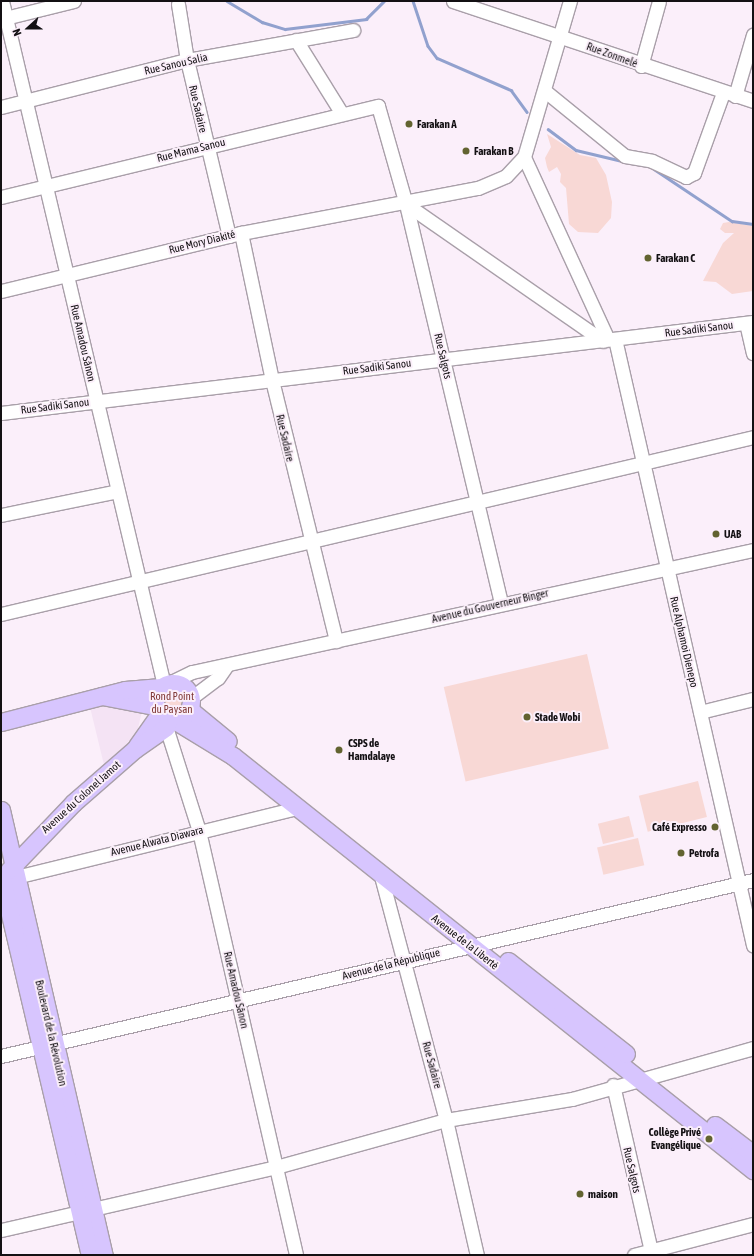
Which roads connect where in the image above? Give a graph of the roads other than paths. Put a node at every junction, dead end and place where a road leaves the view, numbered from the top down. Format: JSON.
{"nodes":[{"id":1,"x":2,"y":1,"type":"edge"},
{"id":2,"x":74,"y":1,"type":"edge"},
{"id":3,"x":453,"y":1,"type":"edge"},
{"id":4,"x":570,"y":1,"type":"edge"},
{"id":5,"x":659,"y":1,"type":"edge"},
{"id":6,"x":178,"y":4,"type":"dead end"},
{"id":7,"x":473,"y":4,"type":"edge"},
{"id":8,"x":3,"y":19,"type":"edge"},
{"id":9,"x":353,"y":30,"type":"dead end"},
{"id":10,"x":753,"y":35,"type":"edge"},
{"id":11,"x":560,"y":36,"type":"junction"},
{"id":12,"x":296,"y":40,"type":"junction"},
{"id":13,"x":187,"y":60,"type":"junction"},
{"id":14,"x":641,"y":66,"type":"junction"},
{"id":15,"x":545,"y":91,"type":"junction"},
{"id":16,"x":729,"y":94,"type":"junction"},
{"id":17,"x":753,"y":101,"type":"edge"},
{"id":18,"x":24,"y":102,"type":"junction"},
{"id":19,"x":1,"y":107,"type":"edge"},
{"id":20,"x":381,"y":109,"type":"joint"},
{"id":21,"x":342,"y":114,"type":"junction"},
{"id":22,"x":206,"y":145,"type":"junction"},
{"id":23,"x":524,"y":157,"type":"junction"},
{"id":24,"x":45,"y":187,"type":"junction"},
{"id":25,"x":1,"y":197,"type":"edge"},
{"id":26,"x":406,"y":204,"type":"junction"},
{"id":27,"x":235,"y":234,"type":"junction"},
{"id":28,"x":68,"y":276,"type":"junction"},
{"id":29,"x":1,"y":291,"type":"edge"},
{"id":30,"x":750,"y":322,"type":"edge"},
{"id":31,"x":609,"y":340,"type":"junction"},
{"id":32,"x":753,"y":353,"type":"edge"},
{"id":33,"x":444,"y":359,"type":"junction"},
{"id":34,"x":272,"y":380,"type":"junction"},
{"id":35,"x":97,"y":401,"type":"junction"},
{"id":36,"x":1,"y":413,"type":"edge"},
{"id":37,"x":753,"y":437,"type":"edge"},
{"id":38,"x":646,"y":463,"type":"junction"},
{"id":39,"x":118,"y":491,"type":"junction"},
{"id":40,"x":476,"y":500,"type":"junction"},
{"id":41,"x":1,"y":515,"type":"edge"},
{"id":42,"x":309,"y":540,"type":"junction"},
{"id":43,"x":753,"y":550,"type":"edge"},
{"id":44,"x":667,"y":568,"type":"junction"},
{"id":45,"x":140,"y":580,"type":"junction"},
{"id":46,"x":501,"y":604,"type":"junction"},
{"id":47,"x":1,"y":614,"type":"edge"},
{"id":48,"x":336,"y":641,"type":"junction"},
{"id":49,"x":227,"y":665,"type":"junction"},
{"id":50,"x":165,"y":685,"type":"junction"},
{"id":51,"x":100,"y":696,"type":"junction"},
{"id":52,"x":753,"y":699,"type":"edge"},
{"id":53,"x":190,"y":704,"type":"junction"},
{"id":54,"x":700,"y":712,"type":"junction"},
{"id":55,"x":165,"y":717,"type":"junction"},
{"id":56,"x":1,"y":722,"type":"edge"},
{"id":57,"x":298,"y":808,"type":"junction"},
{"id":58,"x":1,"y":810,"type":"edge"},
{"id":59,"x":199,"y":831,"type":"junction"},
{"id":60,"x":6,"y":869,"type":"edge"},
{"id":61,"x":381,"y":876,"type":"junction"},
{"id":62,"x":753,"y":880,"type":"edge"},
{"id":63,"x":738,"y":884,"type":"junction"},
{"id":64,"x":477,"y":944,"type":"junction"},
{"id":65,"x":753,"y":945,"type":"edge"},
{"id":66,"x":404,"y":960,"type":"junction"},
{"id":67,"x":239,"y":1003,"type":"junction"},
{"id":68,"x":47,"y":1045,"type":"junction"},
{"id":69,"x":753,"y":1048,"type":"edge"},
{"id":70,"x":1,"y":1056,"type":"edge"},
{"id":71,"x":646,"y":1077,"type":"junction"},
{"id":72,"x":612,"y":1086,"type":"junction"},
{"id":73,"x":446,"y":1120,"type":"junction"},
{"id":74,"x":753,"y":1154,"type":"edge"},
{"id":75,"x":276,"y":1168,"type":"junction"},
{"id":76,"x":753,"y":1170,"type":"edge"},
{"id":77,"x":86,"y":1209,"type":"junction"},
{"id":78,"x":753,"y":1224,"type":"edge"},
{"id":79,"x":1,"y":1230,"type":"edge"},
{"id":80,"x":651,"y":1253,"type":"edge"},
{"id":81,"x":90,"y":1255,"type":"edge"},
{"id":82,"x":104,"y":1255,"type":"edge"},
{"id":83,"x":296,"y":1255,"type":"edge"},
{"id":84,"x":477,"y":1255,"type":"edge"},
{"id":85,"x":634,"y":1255,"type":"edge"}],
"edges":[{"from":1,"to":8,"type":"street","name":"Rue Amadou Sânon"},
{"from":2,"to":8,"type":"street"},
{"from":3,"to":7,"type":"street","name":"Rue Zonmelé"},
{"from":4,"to":11,"type":"street"},
{"from":5,"to":14,"type":"street"},
{"from":6,"to":13,"type":"street","name":"Rue Sadaire"},
{"from":7,"to":11,"type":"street","name":"Rue Zonmelé"},
{"from":8,"to":18,"type":"street","name":"Rue Amadou Sânon"},
{"from":9,"to":12,"type":"street","name":"Rue Sanou Salia"},
{"from":10,"to":16,"type":"street"},
{"from":11,"to":14,"type":"street","name":"Rue Zonmelé"},
{"from":11,"to":15,"type":"street"},
{"from":12,"to":13,"type":"street","name":"Rue Sanou Salia"},
{"from":12,"to":21,"type":"street"},
{"from":13,"to":18,"type":"street","name":"Rue Sanou Salia"},
{"from":13,"to":22,"type":"street","name":"Rue Sadaire"},
{"from":14,"to":16,"type":"street","name":"Rue Zonmelé"},
{"from":15,"to":16,"type":"street"},
{"from":15,"to":23,"type":"street"},
{"from":16,"to":17,"type":"street","name":"Rue Zonmelé"},
{"from":18,"to":19,"type":"street","name":"Rue Sanou Salia"},
{"from":18,"to":24,"type":"street","name":"Rue Amadou Sânon"},
{"from":20,"to":21,"type":"street","name":"Rue Mama Sanou"},
{"from":20,"to":26,"type":"street","name":"Rue Salgots"},
{"from":21,"to":22,"type":"street","name":"Rue Mama Sanou"},
{"from":22,"to":24,"type":"street","name":"Rue Mama Sanou"},
{"from":22,"to":27,"type":"street","name":"Rue Sadaire"},
{"from":23,"to":26,"type":"street","name":"Rue Mory Diakité"},
{"from":23,"to":31,"type":"street","name":"Rue Alphamoi Dienepo"},
{"from":24,"to":25,"type":"street","name":"Rue Mama Sanou"},
{"from":24,"to":28,"type":"street","name":"Rue Amadou Sânon"},
{"from":26,"to":27,"type":"street","name":"Rue Mory Diakité"},
{"from":26,"to":31,"type":"street"},
{"from":26,"to":33,"type":"street","name":"Rue Salgots"},
{"from":27,"to":28,"type":"street","name":"Rue Mory Diakité"},
{"from":27,"to":34,"type":"street","name":"Rue Sadaire"},
{"from":28,"to":29,"type":"street","name":"Rue Mory Diakité"},
{"from":28,"to":35,"type":"street","name":"Rue Amadou Sânon"},
{"from":30,"to":31,"type":"street","name":"Rue Sadiki Sanou"},
{"from":30,"to":32,"type":"street"},
{"from":31,"to":33,"type":"street","name":"Rue Sadiki Sanou"},
{"from":31,"to":38,"type":"street","name":"Rue Alphamoi Dienepo"},
{"from":33,"to":34,"type":"street","name":"Rue Sadiki Sanou"},
{"from":33,"to":40,"type":"street","name":"Rue Salgots"},
{"from":34,"to":35,"type":"street","name":"Rue Sadiki Sanou"},
{"from":34,"to":42,"type":"street","name":"Rue Sadaire"},
{"from":35,"to":36,"type":"street","name":"Rue Sadiki Sanou"},
{"from":35,"to":39,"type":"street","name":"Rue Amadou Sânon"},
{"from":37,"to":38,"type":"street"},
{"from":38,"to":40,"type":"street"},
{"from":38,"to":44,"type":"street","name":"Rue Alphamoi Dienepo"},
{"from":39,"to":41,"type":"street"},
{"from":39,"to":45,"type":"street","name":"Rue Amadou Sânon"},
{"from":40,"to":42,"type":"street"},
{"from":40,"to":46,"type":"street","name":"Rue Salgots"},
{"from":42,"to":45,"type":"street"},
{"from":42,"to":48,"type":"street","name":"Rue Sadaire"},
{"from":43,"to":44,"type":"street","name":"Avenue du Gouverneur Binger"},
{"from":44,"to":46,"type":"street","name":"Avenue du Gouverneur Binger"},
{"from":44,"to":54,"type":"street","name":"Rue Alphamoi Dienepo"},
{"from":45,"to":47,"type":"street"},
{"from":45,"to":50,"type":"street","name":"Rue Amadou Sânon"},
{"from":46,"to":48,"type":"street","name":"Avenue du Gouverneur Binger"},
{"from":48,"to":49,"type":"street","name":"Avenue du Gouverneur Binger"},
{"from":49,"to":50,"type":"street","name":"Avenue du Gouverneur Binger"},
{"from":49,"to":53,"type":"street"},
{"from":50,"to":51,"type":"main road","name":"Avenue du Gouverneur Binger"},
{"from":50,"to":53,"type":"main road","name":"Avenue de la Liberté"},
{"from":50,"to":55,"type":"main road"},
{"from":51,"to":55,"type":"main road","name":"Avenue du Gouverneur Binger"},
{"from":51,"to":56,"type":"main road","name":"Avenue du Gouverneur Binger"},
{"from":52,"to":54,"type":"street"},
{"from":53,"to":55,"type":"main road"},
{"from":53,"to":64,"type":"main road","name":"Avenue de la Liberté"},
{"from":54,"to":63,"type":"street","name":"Rue Alphamoi Dienepo"},
{"from":55,"to":57,"type":"main road","name":"Avenue de la Liberté"},
{"from":55,"to":59,"type":"street","name":"Rue Amadou Sânon"},
{"from":55,"to":60,"type":"main road","name":"Avenue du Colonel Jamot"},
{"from":57,"to":59,"type":"street","name":"Avenue Alwata Diawara"},
{"from":57,"to":61,"type":"main road","name":"Avenue de la Liberté"},
{"from":58,"to":60,"type":"main road","name":"Boulevard de la Révolution"},
{"from":59,"to":60,"type":"street","name":"Avenue Alwata Diawara"},
{"from":59,"to":67,"type":"street","name":"Rue Amadou Sânon"},
{"from":60,"to":68,"type":"main road","name":"Boulevard de la Révolution"},
{"from":61,"to":64,"type":"main road","name":"Avenue de la Liberté"},
{"from":61,"to":66,"type":"street","name":"Rue Sadaire"},
{"from":62,"to":63,"type":"street","name":"Avenue de la République"},
{"from":63,"to":64,"type":"street","name":"Avenue de la République"},
{"from":63,"to":65,"type":"street","name":"Rue Alphamoi Dienepo"},
{"from":64,"to":66,"type":"street","name":"Avenue de la République"},
{"from":64,"to":71,"type":"main road","name":"Avenue de la Liberté"},
{"from":66,"to":67,"type":"street","name":"Avenue de la République"},
{"from":66,"to":73,"type":"street","name":"Rue Sadaire"},
{"from":67,"to":68,"type":"street","name":"Avenue de la République"},
{"from":67,"to":75,"type":"street","name":"Rue Amadou Sânon"},
{"from":68,"to":70,"type":"street","name":"Avenue de la République"},
{"from":68,"to":77,"type":"main road","name":"Boulevard de la Révolution"},
{"from":69,"to":71,"type":"street"},
{"from":71,"to":72,"type":"street"},
{"from":71,"to":74,"type":"main road","name":"Avenue de la Liberté"},
{"from":71,"to":76,"type":"main road","name":"Avenue de la Liberté"},
{"from":72,"to":73,"type":"street"},
{"from":72,"to":80,"type":"street","name":"Rue Salgots"},
{"from":73,"to":75,"type":"street"},
{"from":73,"to":84,"type":"street","name":"Rue Sadaire"},
{"from":75,"to":77,"type":"street"},
{"from":75,"to":83,"type":"street","name":"Rue Amadou Sânon"},
{"from":77,"to":79,"type":"street"},
{"from":77,"to":81,"type":"main road","name":"Boulevard de la Révolution"},
{"from":77,"to":82,"type":"main road","name":"Boulevard de la Révolution"},
{"from":78,"to":80,"type":"street"},
{"from":80,"to":85,"type":"street"}]}
